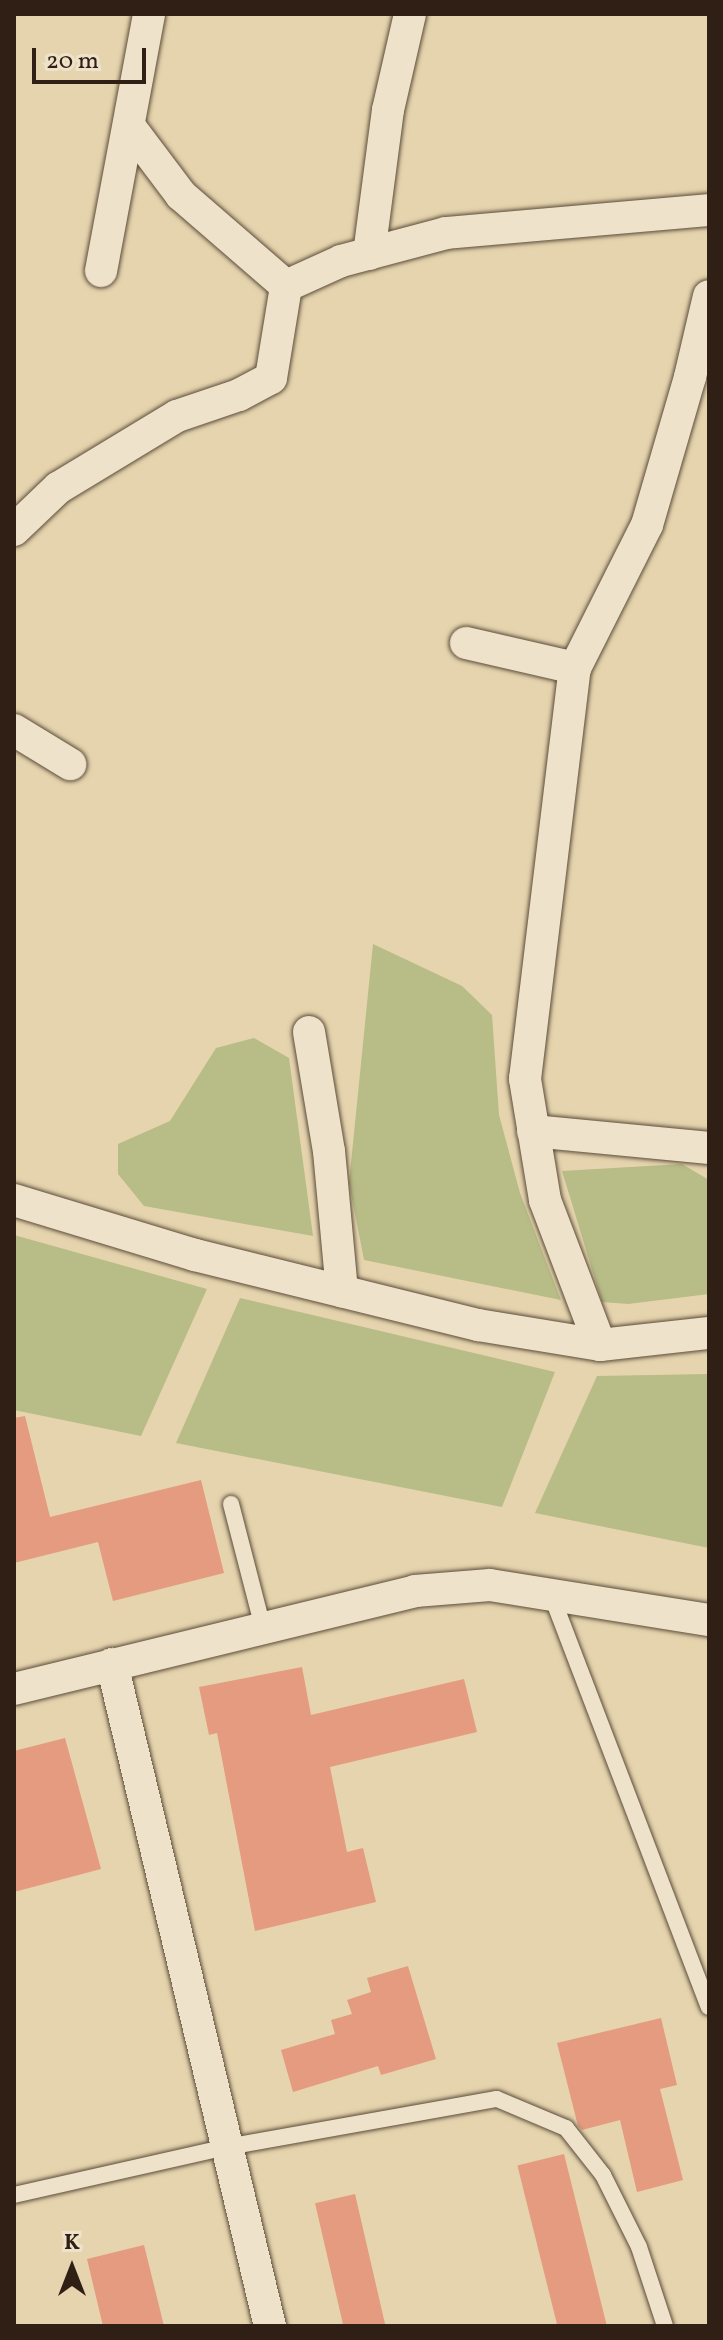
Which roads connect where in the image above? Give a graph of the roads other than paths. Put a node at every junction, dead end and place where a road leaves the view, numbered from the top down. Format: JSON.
{"nodes":[{"id":1,"x":149,"y":14,"type":"edge"},
{"id":2,"x":410,"y":14,"type":"edge"},
{"id":3,"x":129,"y":126,"type":"junction"},
{"id":4,"x":709,"y":210,"type":"edge"},
{"id":5,"x":369,"y":254,"type":"junction"},
{"id":6,"x":101,"y":271,"type":"dead end"},
{"id":7,"x":286,"y":286,"type":"junction"},
{"id":8,"x":709,"y":296,"type":"edge"},
{"id":9,"x":14,"y":530,"type":"edge"},
{"id":10,"x":466,"y":643,"type":"dead end"},
{"id":11,"x":575,"y":668,"type":"junction"},
{"id":12,"x":14,"y":730,"type":"edge"},
{"id":13,"x":70,"y":764,"type":"dead end"},
{"id":14,"x":309,"y":1032,"type":"dead end"},
{"id":15,"x":533,"y":1131,"type":"junction"},
{"id":16,"x":709,"y":1148,"type":"edge"},
{"id":17,"x":14,"y":1200,"type":"edge"},
{"id":18,"x":342,"y":1291,"type":"junction"},
{"id":19,"x":709,"y":1333,"type":"edge"},
{"id":20,"x":600,"y":1345,"type":"junction"},
{"id":21,"x":231,"y":1504,"type":"dead end"},
{"id":22,"x":551,"y":1594,"type":"junction"},
{"id":23,"x":709,"y":1620,"type":"edge"},
{"id":24,"x":263,"y":1628,"type":"junction"},
{"id":25,"x":112,"y":1664,"type":"junction"},
{"id":26,"x":14,"y":1689,"type":"edge"},
{"id":27,"x":709,"y":2007,"type":"edge"},
{"id":28,"x":227,"y":2147,"type":"junction"},
{"id":29,"x":14,"y":2195,"type":"edge"},
{"id":30,"x":270,"y":2326,"type":"edge"},
{"id":31,"x":665,"y":2326,"type":"edge"}],
"edges":[{"from":1,"to":3,"type":"street"},
{"from":2,"to":5,"type":"street"},
{"from":3,"to":6,"type":"street"},
{"from":3,"to":7,"type":"street"},
{"from":4,"to":5,"type":"street"},
{"from":5,"to":7,"type":"street"},
{"from":7,"to":9,"type":"street"},
{"from":8,"to":11,"type":"street"},
{"from":10,"to":11,"type":"street"},
{"from":11,"to":15,"type":"street"},
{"from":12,"to":13,"type":"street"},
{"from":14,"to":18,"type":"street"},
{"from":15,"to":16,"type":"street"},
{"from":15,"to":20,"type":"street"},
{"from":17,"to":18,"type":"street"},
{"from":18,"to":20,"type":"street"},
{"from":19,"to":20,"type":"street"},
{"from":21,"to":24,"type":"lane"},
{"from":22,"to":23,"type":"street"},
{"from":22,"to":24,"type":"street"},
{"from":22,"to":27,"type":"lane"},
{"from":24,"to":25,"type":"street"},
{"from":25,"to":26,"type":"street"},
{"from":25,"to":28,"type":"street"},
{"from":28,"to":29,"type":"lane"},
{"from":28,"to":30,"type":"street"},
{"from":28,"to":31,"type":"lane"}]}
